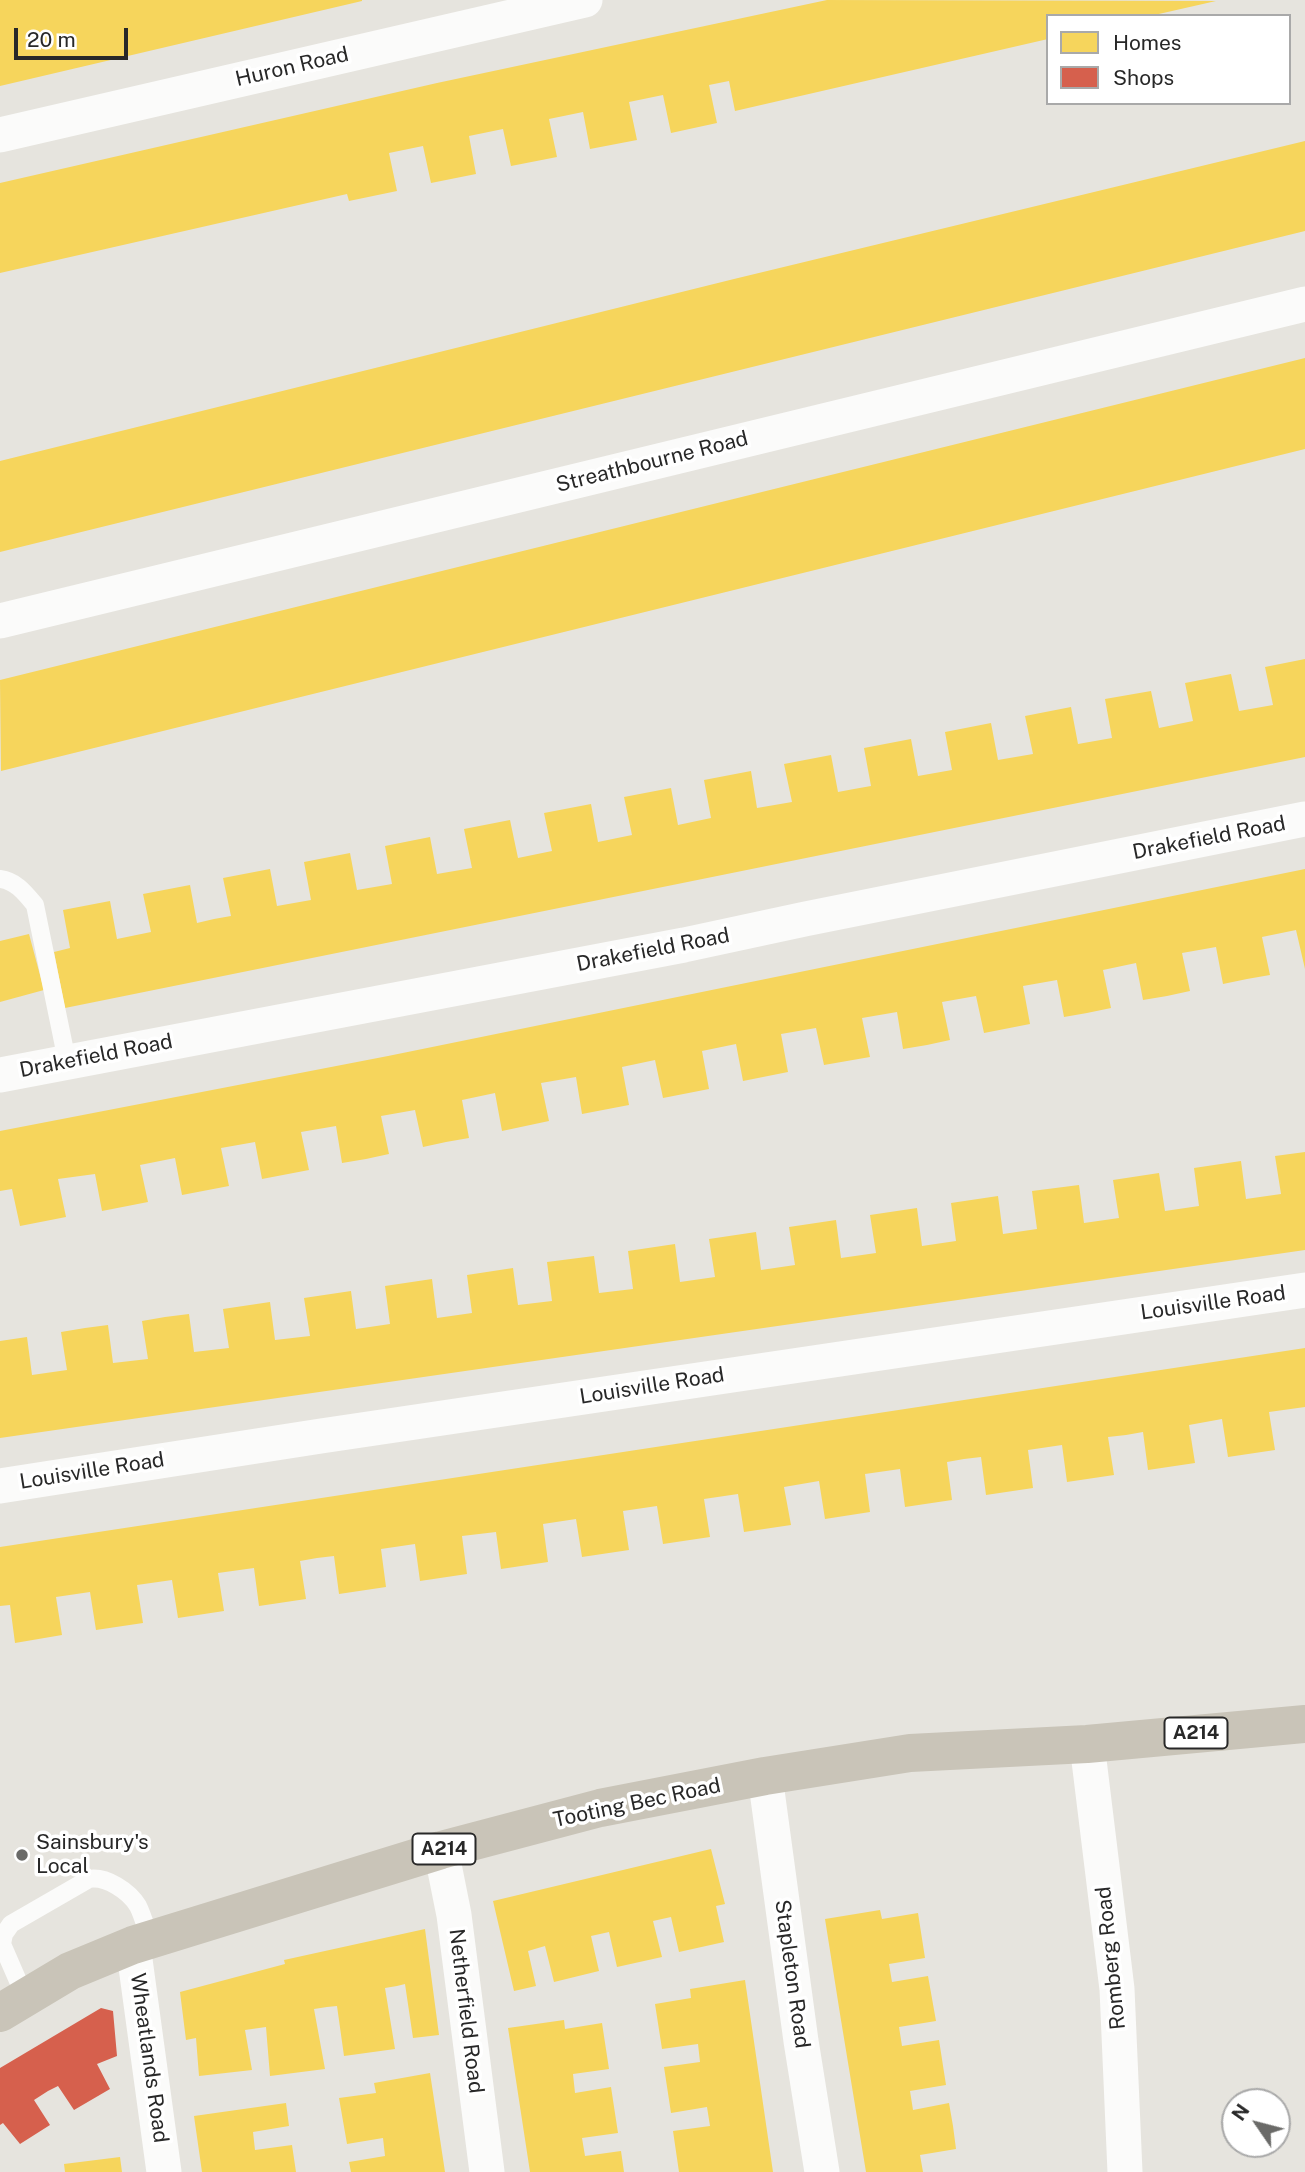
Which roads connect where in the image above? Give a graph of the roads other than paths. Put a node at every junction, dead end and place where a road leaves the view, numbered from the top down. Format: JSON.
{"nodes":[{"id":1,"x":585,"y":0,"type":"edge"},
{"id":2,"x":0,"y":135,"type":"edge"},
{"id":3,"x":1305,"y":304,"type":"edge"},
{"id":4,"x":0,"y":621,"type":"edge"},
{"id":5,"x":1305,"y":819,"type":"edge"},
{"id":6,"x":0,"y":879,"type":"edge"},
{"id":7,"x":67,"y":1061,"type":"junction"},
{"id":8,"x":0,"y":1075,"type":"edge"},
{"id":9,"x":1305,"y":1290,"type":"edge"},
{"id":10,"x":0,"y":1486,"type":"edge"},
{"id":11,"x":1305,"y":1724,"type":"edge"},
{"id":12,"x":1087,"y":1744,"type":"junction"},
{"id":13,"x":765,"y":1776,"type":"junction"},
{"id":14,"x":441,"y":1850,"type":"junction"},
{"id":15,"x":141,"y":1942,"type":"junction"},
{"id":16,"x":12,"y":2005,"type":"edge"},
{"id":17,"x":164,"y":2172,"type":"edge"},
{"id":18,"x":487,"y":2172,"type":"edge"},
{"id":19,"x":822,"y":2172,"type":"edge"},
{"id":20,"x":1125,"y":2172,"type":"edge"}],
"edges":[{"from":1,"to":2,"type":"street","name":"Huron Road"},
{"from":3,"to":4,"type":"street","name":"Streathbourne Road"},
{"from":5,"to":7,"type":"street","name":"Drakefield Road"},
{"from":6,"to":7,"type":"lane"},
{"from":7,"to":8,"type":"street","name":"Drakefield Road"},
{"from":9,"to":10,"type":"street","name":"Louisville Road"},
{"from":11,"to":12,"type":"highway","name":"Tooting Bec Road","number":"A214"},
{"from":12,"to":13,"type":"highway","name":"Tooting Bec Road","number":"A214"},
{"from":12,"to":20,"type":"street","name":"Romberg Road"},
{"from":13,"to":14,"type":"highway","name":"Tooting Bec Road","number":"A214"},
{"from":13,"to":19,"type":"street","name":"Stapleton Road"},
{"from":14,"to":15,"type":"highway","name":"Tooting Bec Road","number":"A214"},
{"from":14,"to":18,"type":"street","name":"Netherfield Road"},
{"from":15,"to":16,"type":"highway","name":"Tooting Bec Road","number":"A214"},
{"from":15,"to":16,"type":"lane"},
{"from":15,"to":17,"type":"street","name":"Wheatlands Road"}]}
